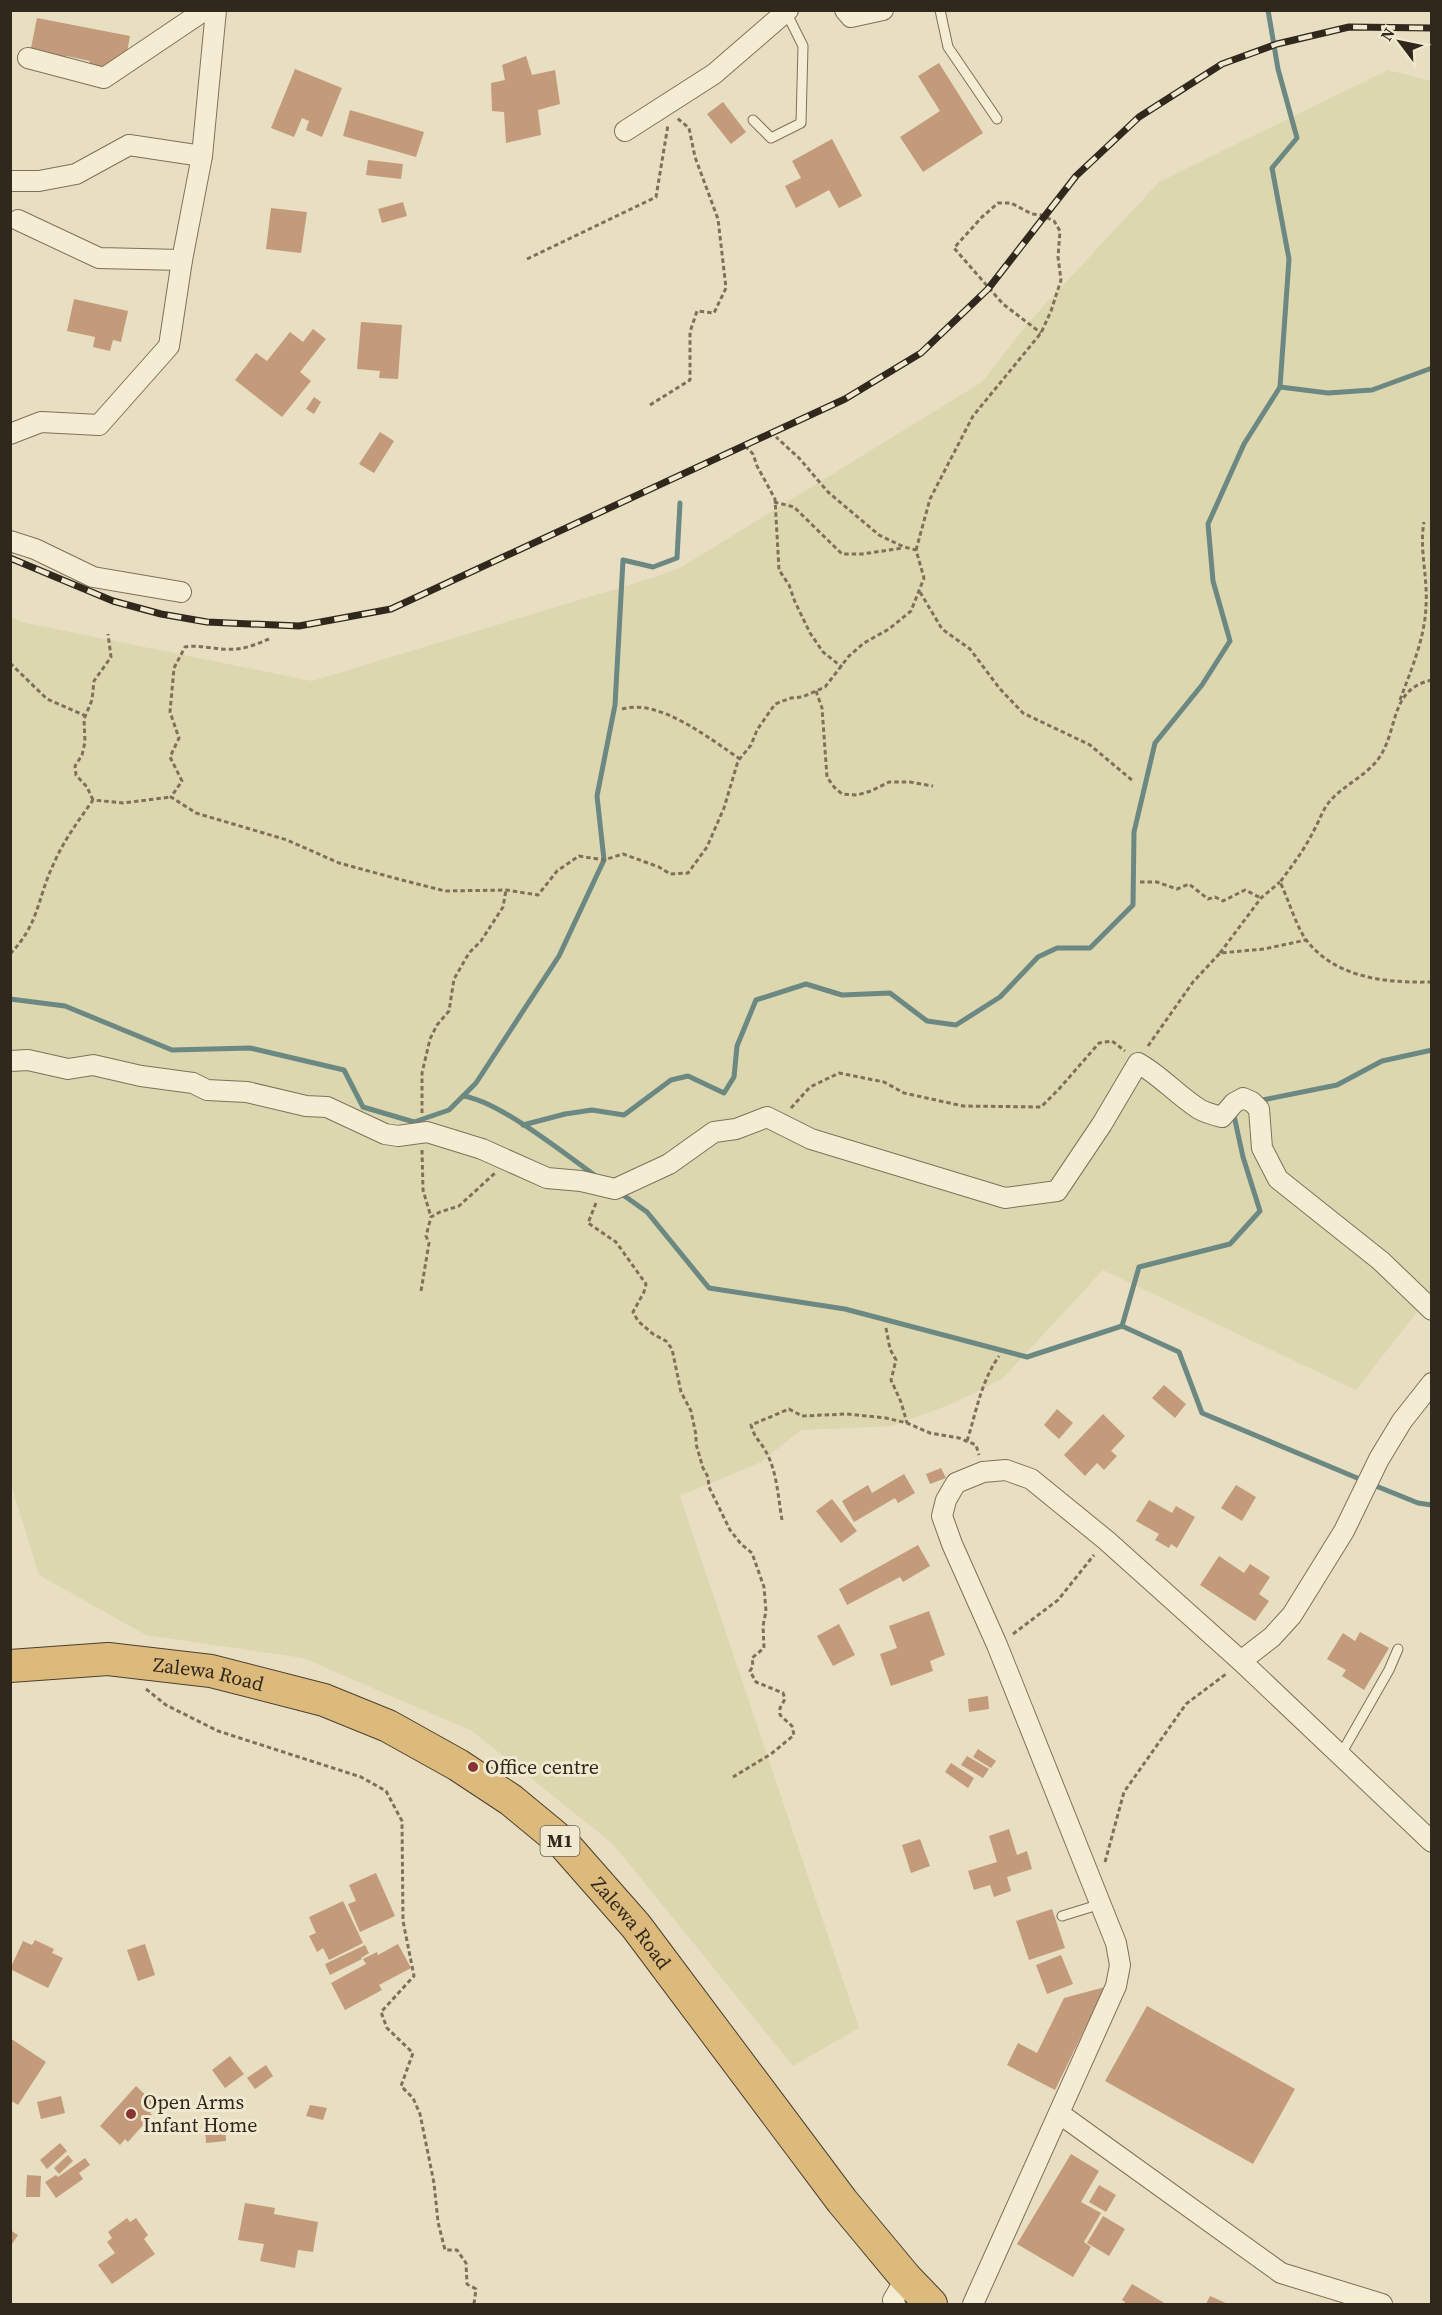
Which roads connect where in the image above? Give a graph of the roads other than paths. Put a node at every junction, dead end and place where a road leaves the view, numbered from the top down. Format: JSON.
{"nodes":[{"id":1,"x":205,"y":10,"type":"edge"},
{"id":2,"x":216,"y":10,"type":"edge"},
{"id":3,"x":845,"y":10,"type":"edge"},
{"id":4,"x":883,"y":10,"type":"edge"},
{"id":5,"x":940,"y":10,"type":"edge"},
{"id":6,"x":787,"y":11,"type":"edge"},
{"id":7,"x":28,"y":58,"type":"dead end"},
{"id":8,"x":997,"y":119,"type":"dead end"},
{"id":9,"x":753,"y":120,"type":"dead end"},
{"id":10,"x":625,"y":130,"type":"dead end"},
{"id":11,"x":202,"y":156,"type":"junction"},
{"id":12,"x":10,"y":181,"type":"edge"},
{"id":13,"x":18,"y":220,"type":"dead end"},
{"id":14,"x":182,"y":260,"type":"junction"},
{"id":15,"x":10,"y":434,"type":"edge"},
{"id":16,"x":10,"y":541,"type":"edge"},
{"id":17,"x":180,"y":592,"type":"dead end"},
{"id":18,"x":10,"y":1061,"type":"edge"},
{"id":19,"x":1431,"y":1310,"type":"edge"},
{"id":20,"x":1431,"y":1383,"type":"edge"},
{"id":21,"x":1398,"y":1649,"type":"dead end"},
{"id":22,"x":1241,"y":1661,"type":"junction"},
{"id":23,"x":10,"y":1666,"type":"edge"},
{"id":24,"x":1341,"y":1754,"type":"junction"},
{"id":25,"x":1431,"y":1842,"type":"edge"},
{"id":26,"x":1100,"y":1901,"type":"junction"},
{"id":27,"x":1062,"y":1916,"type":"dead end"},
{"id":28,"x":1060,"y":2114,"type":"junction"},
{"id":29,"x":900,"y":2291,"type":"edge"},
{"id":30,"x":931,"y":2304,"type":"edge"},
{"id":31,"x":973,"y":2304,"type":"edge"},
{"id":32,"x":1382,"y":2304,"type":"edge"}],
"edges":[{"from":1,"to":7,"type":"street"},
{"from":2,"to":11,"type":"street"},
{"from":3,"to":4,"type":"street"},
{"from":5,"to":8,"type":"lane"},
{"from":6,"to":9,"type":"lane"},
{"from":6,"to":10,"type":"street"},
{"from":11,"to":12,"type":"street"},
{"from":11,"to":14,"type":"street"},
{"from":13,"to":14,"type":"street"},
{"from":14,"to":15,"type":"street"},
{"from":16,"to":17,"type":"street"},
{"from":18,"to":19,"type":"street"},
{"from":20,"to":22,"type":"street"},
{"from":21,"to":24,"type":"lane"},
{"from":22,"to":24,"type":"street"},
{"from":22,"to":26,"type":"street"},
{"from":23,"to":29,"type":"highway","name":"Zalewa Road","number":"M1"},
{"from":24,"to":25,"type":"street"},
{"from":26,"to":27,"type":"lane"},
{"from":26,"to":28,"type":"street"},
{"from":28,"to":31,"type":"street"},
{"from":28,"to":32,"type":"street"},
{"from":29,"to":30,"type":"highway","name":"Zalewa Road","number":"M1"}]}
